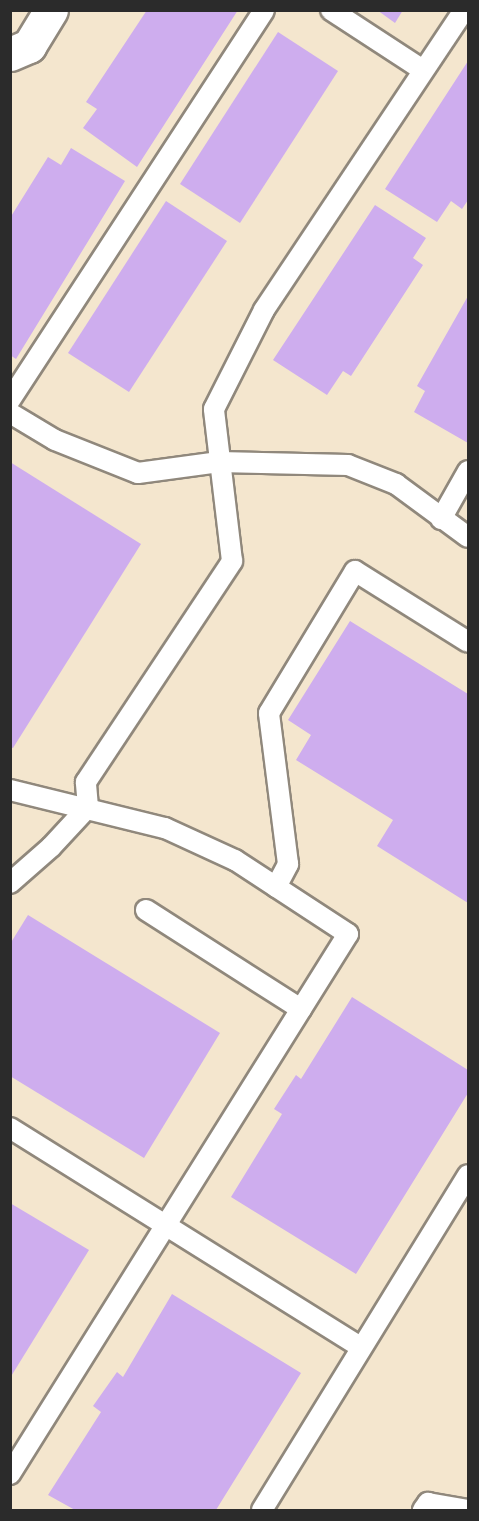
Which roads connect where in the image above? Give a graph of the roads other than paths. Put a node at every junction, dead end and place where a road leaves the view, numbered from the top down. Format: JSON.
{"nodes":[{"id":1,"x":51,"y":10,"type":"edge"},
{"id":2,"x":264,"y":10,"type":"edge"},
{"id":3,"x":331,"y":10,"type":"edge"},
{"id":4,"x":464,"y":10,"type":"edge"},
{"id":5,"x":10,"y":54,"type":"edge"},
{"id":6,"x":423,"y":70,"type":"junction"},
{"id":7,"x":10,"y":400,"type":"edge"},
{"id":8,"x":10,"y":413,"type":"edge"},
{"id":9,"x":219,"y":462,"type":"junction"},
{"id":10,"x":468,"y":471,"type":"edge"},
{"id":11,"x":441,"y":519,"type":"junction"},
{"id":12,"x":468,"y":537,"type":"edge"},
{"id":13,"x":468,"y":642,"type":"edge"},
{"id":14,"x":10,"y":790,"type":"edge"},
{"id":15,"x":88,"y":807,"type":"junction"},
{"id":16,"x":10,"y":883,"type":"edge"},
{"id":17,"x":276,"y":887,"type":"junction"},
{"id":18,"x":146,"y":910,"type":"dead end"},
{"id":19,"x":301,"y":1009,"type":"junction"},
{"id":20,"x":10,"y":1128,"type":"edge"},
{"id":21,"x":468,"y":1175,"type":"edge"},
{"id":22,"x":166,"y":1225,"type":"junction"},
{"id":23,"x":360,"y":1347,"type":"junction"},
{"id":24,"x":10,"y":1474,"type":"edge"},
{"id":25,"x":262,"y":1510,"type":"edge"},
{"id":26,"x":423,"y":1510,"type":"edge"},
{"id":27,"x":468,"y":1510,"type":"edge"}],
"edges":[{"from":1,"to":5,"type":"main road"},
{"from":2,"to":7,"type":"lane"},
{"from":3,"to":6,"type":"lane"},
{"from":4,"to":6,"type":"lane"},
{"from":6,"to":9,"type":"lane"},
{"from":8,"to":9,"type":"lane"},
{"from":9,"to":11,"type":"lane"},
{"from":9,"to":15,"type":"lane"},
{"from":10,"to":11,"type":"lane"},
{"from":11,"to":12,"type":"lane"},
{"from":13,"to":17,"type":"lane"},
{"from":14,"to":15,"type":"lane"},
{"from":15,"to":16,"type":"lane"},
{"from":15,"to":17,"type":"lane"},
{"from":17,"to":19,"type":"lane"},
{"from":18,"to":19,"type":"lane"},
{"from":19,"to":22,"type":"lane"},
{"from":20,"to":22,"type":"lane"},
{"from":21,"to":23,"type":"lane"},
{"from":22,"to":23,"type":"lane"},
{"from":22,"to":24,"type":"lane"},
{"from":23,"to":25,"type":"lane"},
{"from":26,"to":27,"type":"lane"}]}
